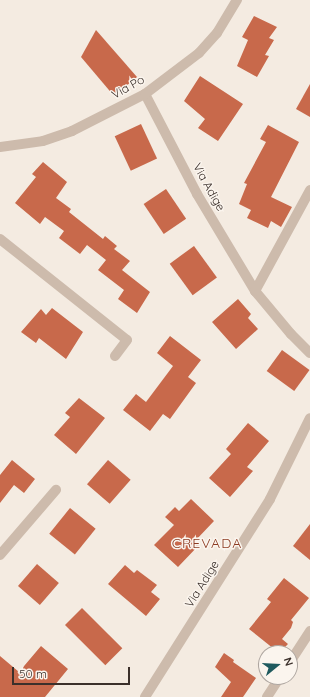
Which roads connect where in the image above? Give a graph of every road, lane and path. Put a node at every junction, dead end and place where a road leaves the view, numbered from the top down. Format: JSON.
{"nodes":[{"id":1,"x":237,"y":0,"type":"edge"},
{"id":2,"x":144,"y":94,"type":"junction"},
{"id":3,"x":0,"y":147,"type":"edge"},
{"id":4,"x":310,"y":190,"type":"edge"},
{"id":5,"x":0,"y":239,"type":"edge"},
{"id":6,"x":255,"y":291,"type":"junction"},
{"id":7,"x":310,"y":353,"type":"edge"},
{"id":8,"x":115,"y":356,"type":"dead end"},
{"id":9,"x":310,"y":418,"type":"edge"},
{"id":10,"x":56,"y":490,"type":"dead end"},
{"id":11,"x":0,"y":555,"type":"edge"},
{"id":12,"x":310,"y":631,"type":"edge"},
{"id":13,"x":298,"y":650,"type":"edge"},
{"id":14,"x":275,"y":685,"type":"edge"},
{"id":15,"x":145,"y":697,"type":"edge"},
{"id":16,"x":267,"y":697,"type":"edge"}],
"edges":[{"from":1,"to":2,"type":"street","name":"Via Po"},
{"from":2,"to":3,"type":"street","name":"Via Po"},
{"from":2,"to":6,"type":"street","name":"Via Adige"},
{"from":4,"to":6,"type":"street"},
{"from":5,"to":8,"type":"street"},
{"from":6,"to":7,"type":"street","name":"Via Adige"},
{"from":9,"to":15,"type":"street","name":"Via Adige"},
{"from":10,"to":11,"type":"street"},
{"from":12,"to":13,"type":"street"},
{"from":14,"to":16,"type":"street"}]}
